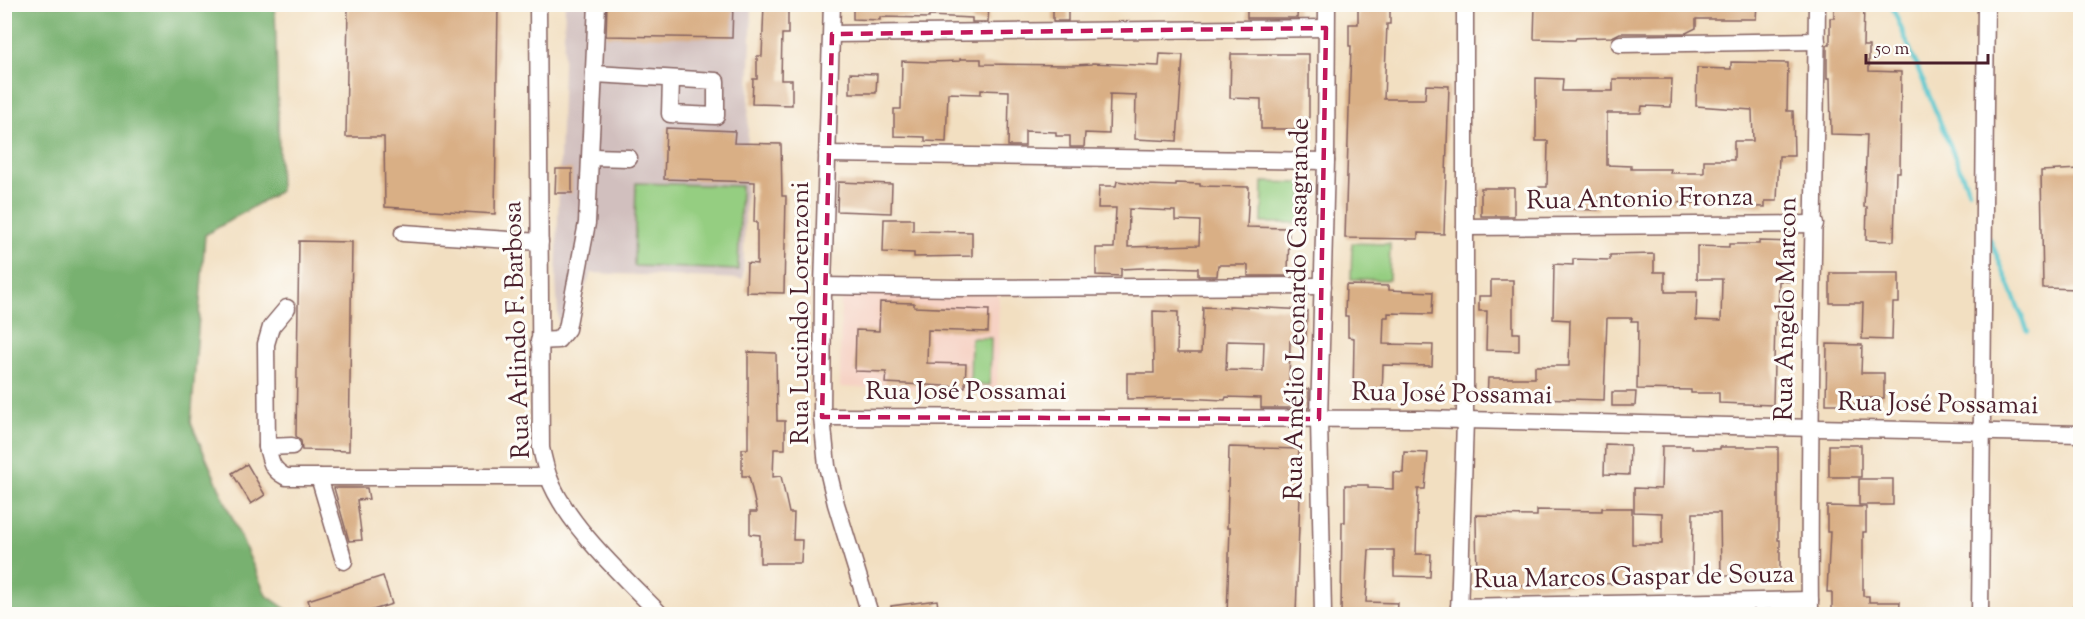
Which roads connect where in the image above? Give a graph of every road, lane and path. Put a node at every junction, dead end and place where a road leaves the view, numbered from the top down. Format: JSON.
{"nodes":[{"id":1,"x":538,"y":4,"type":"edge"},
{"id":2,"x":597,"y":4,"type":"edge"},
{"id":3,"x":832,"y":4,"type":"edge"},
{"id":4,"x":1327,"y":4,"type":"edge"},
{"id":5,"x":1465,"y":4,"type":"edge"},
{"id":6,"x":1817,"y":4,"type":"edge"},
{"id":7,"x":1986,"y":4,"type":"edge"},
{"id":8,"x":1326,"y":28,"type":"junction"},
{"id":9,"x":831,"y":34,"type":"junction"},
{"id":10,"x":1817,"y":41,"type":"junction"},
{"id":11,"x":1620,"y":44,"type":"dead end"},
{"id":12,"x":595,"y":74,"type":"junction"},
{"id":13,"x":671,"y":79,"type":"dead end"},
{"id":14,"x":827,"y":154,"type":"junction"},
{"id":15,"x":591,"y":157,"type":"junction"},
{"id":16,"x":630,"y":158,"type":"dead end"},
{"id":17,"x":1326,"y":160,"type":"junction"},
{"id":18,"x":1815,"y":224,"type":"junction"},
{"id":19,"x":1465,"y":227,"type":"junction"},
{"id":20,"x":403,"y":233,"type":"dead end"},
{"id":21,"x":540,"y":242,"type":"junction"},
{"id":22,"x":823,"y":286,"type":"junction"},
{"id":23,"x":1323,"y":286,"type":"junction"},
{"id":24,"x":286,"y":309,"type":"dead end"},
{"id":25,"x":539,"y":341,"type":"junction"},
{"id":26,"x":822,"y":417,"type":"junction"},
{"id":27,"x":1320,"y":419,"type":"junction"},
{"id":28,"x":1465,"y":420,"type":"junction"},
{"id":29,"x":1810,"y":427,"type":"junction"},
{"id":30,"x":1983,"y":433,"type":"junction"},
{"id":31,"x":2080,"y":434,"type":"edge"},
{"id":32,"x":292,"y":446,"type":"dead end"},
{"id":33,"x":267,"y":447,"type":"junction"},
{"id":34,"x":319,"y":477,"type":"junction"},
{"id":35,"x":548,"y":477,"type":"junction"},
{"id":36,"x":344,"y":561,"type":"dead end"},
{"id":37,"x":1810,"y":608,"type":"edge"},
{"id":38,"x":1459,"y":611,"type":"edge"},
{"id":39,"x":660,"y":615,"type":"edge"},
{"id":40,"x":870,"y":615,"type":"edge"},
{"id":41,"x":1323,"y":615,"type":"edge"},
{"id":42,"x":1980,"y":615,"type":"edge"}],
"edges":[{"from":1,"to":21,"type":"street","name":"Rua Arlindo F. Barbosa"},
{"from":2,"to":12,"type":"street"},
{"from":3,"to":9,"type":"street","name":"Rua Lucindo Lorenzoni"},
{"from":4,"to":8,"type":"street","name":"Rua Amélio Leonardo Casagrande"},
{"from":5,"to":19,"type":"street"},
{"from":6,"to":10,"type":"street","name":"Rua Angelo Marcon"},
{"from":7,"to":30,"type":"street"},
{"from":8,"to":9,"type":"street"},
{"from":8,"to":17,"type":"street","name":"Rua Amélio Leonardo Casagrande"},
{"from":9,"to":14,"type":"street","name":"Rua Lucindo Lorenzoni"},
{"from":10,"to":11,"type":"street"},
{"from":10,"to":18,"type":"street","name":"Rua Angelo Marcon"},
{"from":12,"to":13,"type":"street"},
{"from":12,"to":15,"type":"street"},
{"from":14,"to":17,"type":"street"},
{"from":14,"to":22,"type":"street","name":"Rua Lucindo Lorenzoni"},
{"from":15,"to":16,"type":"street"},
{"from":15,"to":25,"type":"street"},
{"from":17,"to":23,"type":"street","name":"Rua Amélio Leonardo Casagrande"},
{"from":18,"to":19,"type":"street","name":"Rua Antonio Fronza"},
{"from":18,"to":29,"type":"street","name":"Rua Angelo Marcon"},
{"from":19,"to":28,"type":"street"},
{"from":20,"to":21,"type":"street"},
{"from":21,"to":25,"type":"street","name":"Rua Arlindo F. Barbosa"},
{"from":22,"to":23,"type":"street"},
{"from":22,"to":26,"type":"street","name":"Rua Lucindo Lorenzoni"},
{"from":23,"to":27,"type":"street","name":"Rua Amélio Leonardo Casagrande"},
{"from":24,"to":33,"type":"street"},
{"from":25,"to":35,"type":"street","name":"Rua Arlindo F. Barbosa"},
{"from":26,"to":27,"type":"street","name":"Rua José Possamai"},
{"from":26,"to":40,"type":"street","name":"Rua Lucindo Lorenzoni"},
{"from":27,"to":28,"type":"street","name":"Rua José Possamai"},
{"from":27,"to":41,"type":"street","name":"Rua Amélio Leonardo Casagrande"},
{"from":28,"to":29,"type":"street","name":"Rua José Possamai"},
{"from":28,"to":38,"type":"street"},
{"from":29,"to":30,"type":"street","name":"Rua José Possamai"},
{"from":29,"to":37,"type":"street","name":"Rua Angelo Marcon"},
{"from":30,"to":31,"type":"street","name":"Rua José Possamai"},
{"from":30,"to":42,"type":"street"},
{"from":32,"to":33,"type":"street"},
{"from":33,"to":34,"type":"street"},
{"from":34,"to":35,"type":"street"},
{"from":34,"to":36,"type":"street"},
{"from":35,"to":39,"type":"street","name":"Rua Arlindo F. Barbosa"},
{"from":37,"to":38,"type":"street","name":"Rua Marcos Gaspar de Souza"}]}
